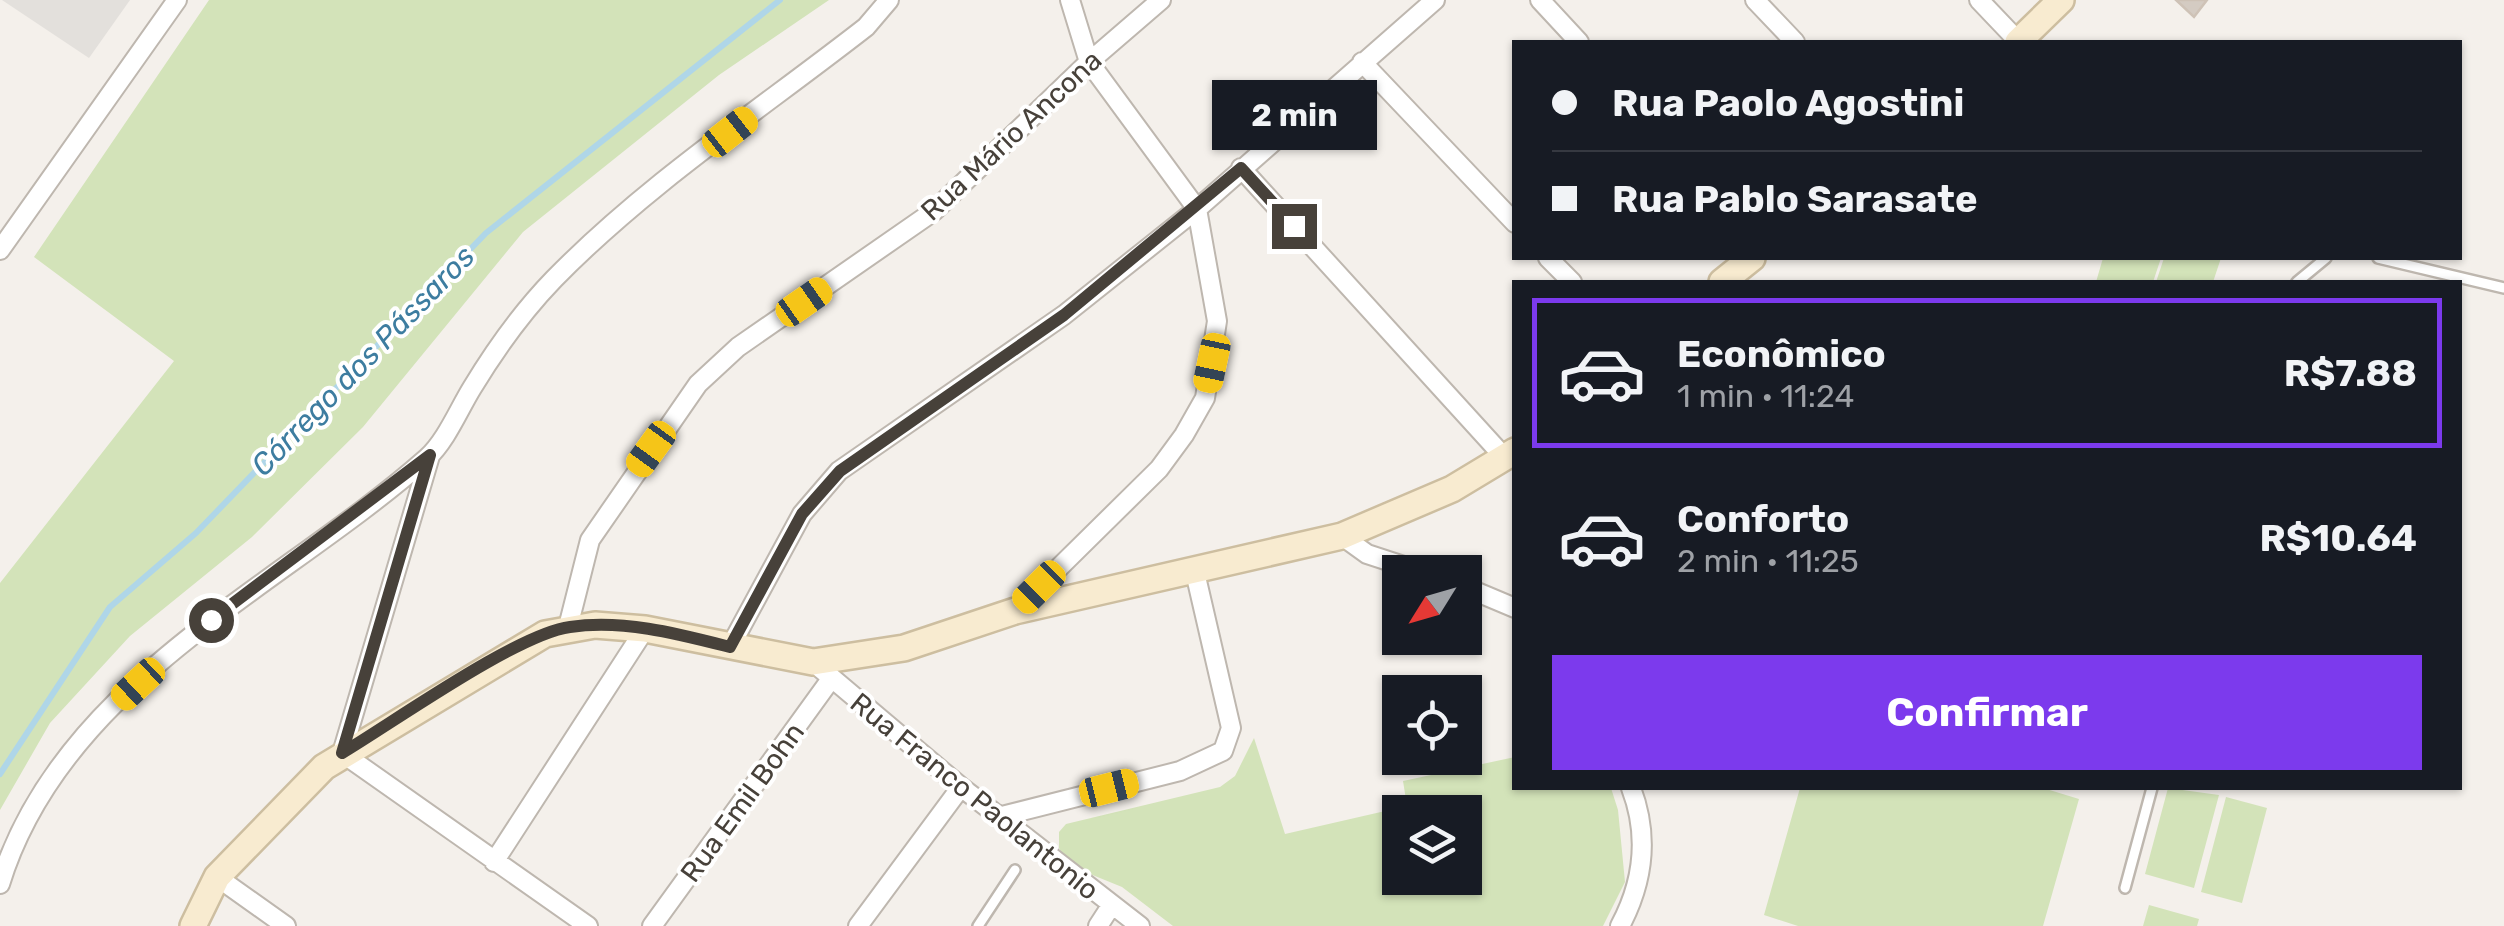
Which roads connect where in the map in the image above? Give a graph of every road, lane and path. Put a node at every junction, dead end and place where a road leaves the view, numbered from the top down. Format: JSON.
{"nodes":[{"id":1,"x":177,"y":0,"type":"edge"},
{"id":2,"x":889,"y":0,"type":"edge"},
{"id":3,"x":1070,"y":0,"type":"edge"},
{"id":4,"x":1161,"y":0,"type":"edge"},
{"id":5,"x":1435,"y":0,"type":"edge"},
{"id":6,"x":1540,"y":0,"type":"edge"},
{"id":7,"x":1754,"y":0,"type":"edge"},
{"id":8,"x":1979,"y":0,"type":"edge"},
{"id":9,"x":2061,"y":0,"type":"edge"},
{"id":10,"x":1577,"y":40,"type":"edge"},
{"id":11,"x":1794,"y":40,"type":"edge"},
{"id":12,"x":2016,"y":40,"type":"edge"},
{"id":13,"x":2020,"y":40,"type":"edge"},
{"id":14,"x":1089,"y":62,"type":"junction"},
{"id":15,"x":1362,"y":62,"type":"junction"},
{"id":16,"x":1241,"y":168,"type":"junction"},
{"id":17,"x":1197,"y":208,"type":"junction"},
{"id":18,"x":1512,"y":219,"type":"edge"},
{"id":19,"x":0,"y":250,"type":"edge"},
{"id":20,"x":1550,"y":260,"type":"edge"},
{"id":21,"x":1750,"y":260,"type":"edge"},
{"id":22,"x":2324,"y":260,"type":"edge"},
{"id":23,"x":2386,"y":260,"type":"edge"},
{"id":24,"x":1570,"y":280,"type":"edge"},
{"id":25,"x":1724,"y":280,"type":"edge"},
{"id":26,"x":2299,"y":280,"type":"edge"},
{"id":27,"x":2504,"y":288,"type":"edge"},
{"id":28,"x":430,"y":455,"type":"junction"},
{"id":29,"x":1510,"y":455,"type":"edge"},
{"id":30,"x":1342,"y":536,"type":"junction"},
{"id":31,"x":1382,"y":559,"type":"edge"},
{"id":32,"x":1194,"y":568,"type":"junction"},
{"id":33,"x":1482,"y":594,"type":"edge"},
{"id":34,"x":1512,"y":607,"type":"edge"},
{"id":35,"x":1014,"y":612,"type":"junction"},
{"id":36,"x":568,"y":627,"type":"junction"},
{"id":37,"x":645,"y":630,"type":"junction"},
{"id":38,"x":730,"y":647,"type":"junction"},
{"id":39,"x":822,"y":671,"type":"junction"},
{"id":40,"x":342,"y":753,"type":"junction"},
{"id":41,"x":961,"y":787,"type":"junction"},
{"id":42,"x":1633,"y":790,"type":"edge"},
{"id":43,"x":2151,"y":790,"type":"edge"},
{"id":44,"x":1002,"y":816,"type":"junction"},
{"id":45,"x":494,"y":862,"type":"junction"},
{"id":46,"x":1015,"y":870,"type":"dead end"},
{"id":47,"x":217,"y":876,"type":"junction"},
{"id":48,"x":0,"y":884,"type":"edge"},
{"id":49,"x":2125,"y":888,"type":"dead end"},
{"id":50,"x":1112,"y":906,"type":"junction"},
{"id":51,"x":194,"y":926,"type":"edge"},
{"id":52,"x":286,"y":926,"type":"edge"},
{"id":53,"x":588,"y":926,"type":"edge"},
{"id":54,"x":652,"y":926,"type":"edge"},
{"id":55,"x":858,"y":926,"type":"edge"},
{"id":56,"x":978,"y":926,"type":"edge"},
{"id":57,"x":1098,"y":926,"type":"edge"},
{"id":58,"x":1140,"y":926,"type":"edge"},
{"id":59,"x":1620,"y":926,"type":"edge"}],
"edges":[{"from":1,"to":19,"type":"street"},
{"from":2,"to":28,"type":"street"},
{"from":3,"to":14,"type":"street"},
{"from":4,"to":14,"type":"street","name":"Rua Mário Ancona"},
{"from":5,"to":15,"type":"street"},
{"from":6,"to":10,"type":"street"},
{"from":7,"to":11,"type":"street"},
{"from":8,"to":12,"type":"street"},
{"from":9,"to":13,"type":"main road"},
{"from":14,"to":17,"type":"street"},
{"from":14,"to":36,"type":"street","name":"Rua Mário Ancona"},
{"from":15,"to":16,"type":"street"},
{"from":15,"to":18,"type":"street"},
{"from":16,"to":17,"type":"street"},
{"from":16,"to":29,"type":"street"},
{"from":17,"to":35,"type":"street"},
{"from":17,"to":38,"type":"street"},
{"from":20,"to":24,"type":"street"},
{"from":21,"to":25,"type":"main road"},
{"from":22,"to":26,"type":"lane"},
{"from":23,"to":27,"type":"lane"},
{"from":28,"to":40,"type":"street"},
{"from":28,"to":48,"type":"street"},
{"from":29,"to":30,"type":"main road"},
{"from":30,"to":31,"type":"street"},
{"from":30,"to":32,"type":"main road"},
{"from":32,"to":35,"type":"main road"},
{"from":32,"to":44,"type":"street"},
{"from":33,"to":34,"type":"street"},
{"from":35,"to":39,"type":"main road"},
{"from":36,"to":37,"type":"main road"},
{"from":36,"to":40,"type":"main road"},
{"from":37,"to":38,"type":"main road"},
{"from":37,"to":45,"type":"street"},
{"from":38,"to":39,"type":"main road"},
{"from":39,"to":41,"type":"street","name":"Rua Franco Paolantonio"},
{"from":39,"to":54,"type":"street","name":"Rua Emil Bohn"},
{"from":40,"to":45,"type":"street"},
{"from":40,"to":47,"type":"main road"},
{"from":41,"to":44,"type":"street","name":"Rua Franco Paolantonio"},
{"from":41,"to":55,"type":"street"},
{"from":42,"to":59,"type":"street"},
{"from":43,"to":49,"type":"lane"},
{"from":44,"to":50,"type":"street","name":"Rua Franco Paolantonio"},
{"from":45,"to":53,"type":"street"},
{"from":46,"to":56,"type":"lane"},
{"from":47,"to":51,"type":"main road"},
{"from":47,"to":52,"type":"street"},
{"from":50,"to":57,"type":"street"},
{"from":50,"to":58,"type":"street","name":"Rua Franco Paolantonio"}]}
